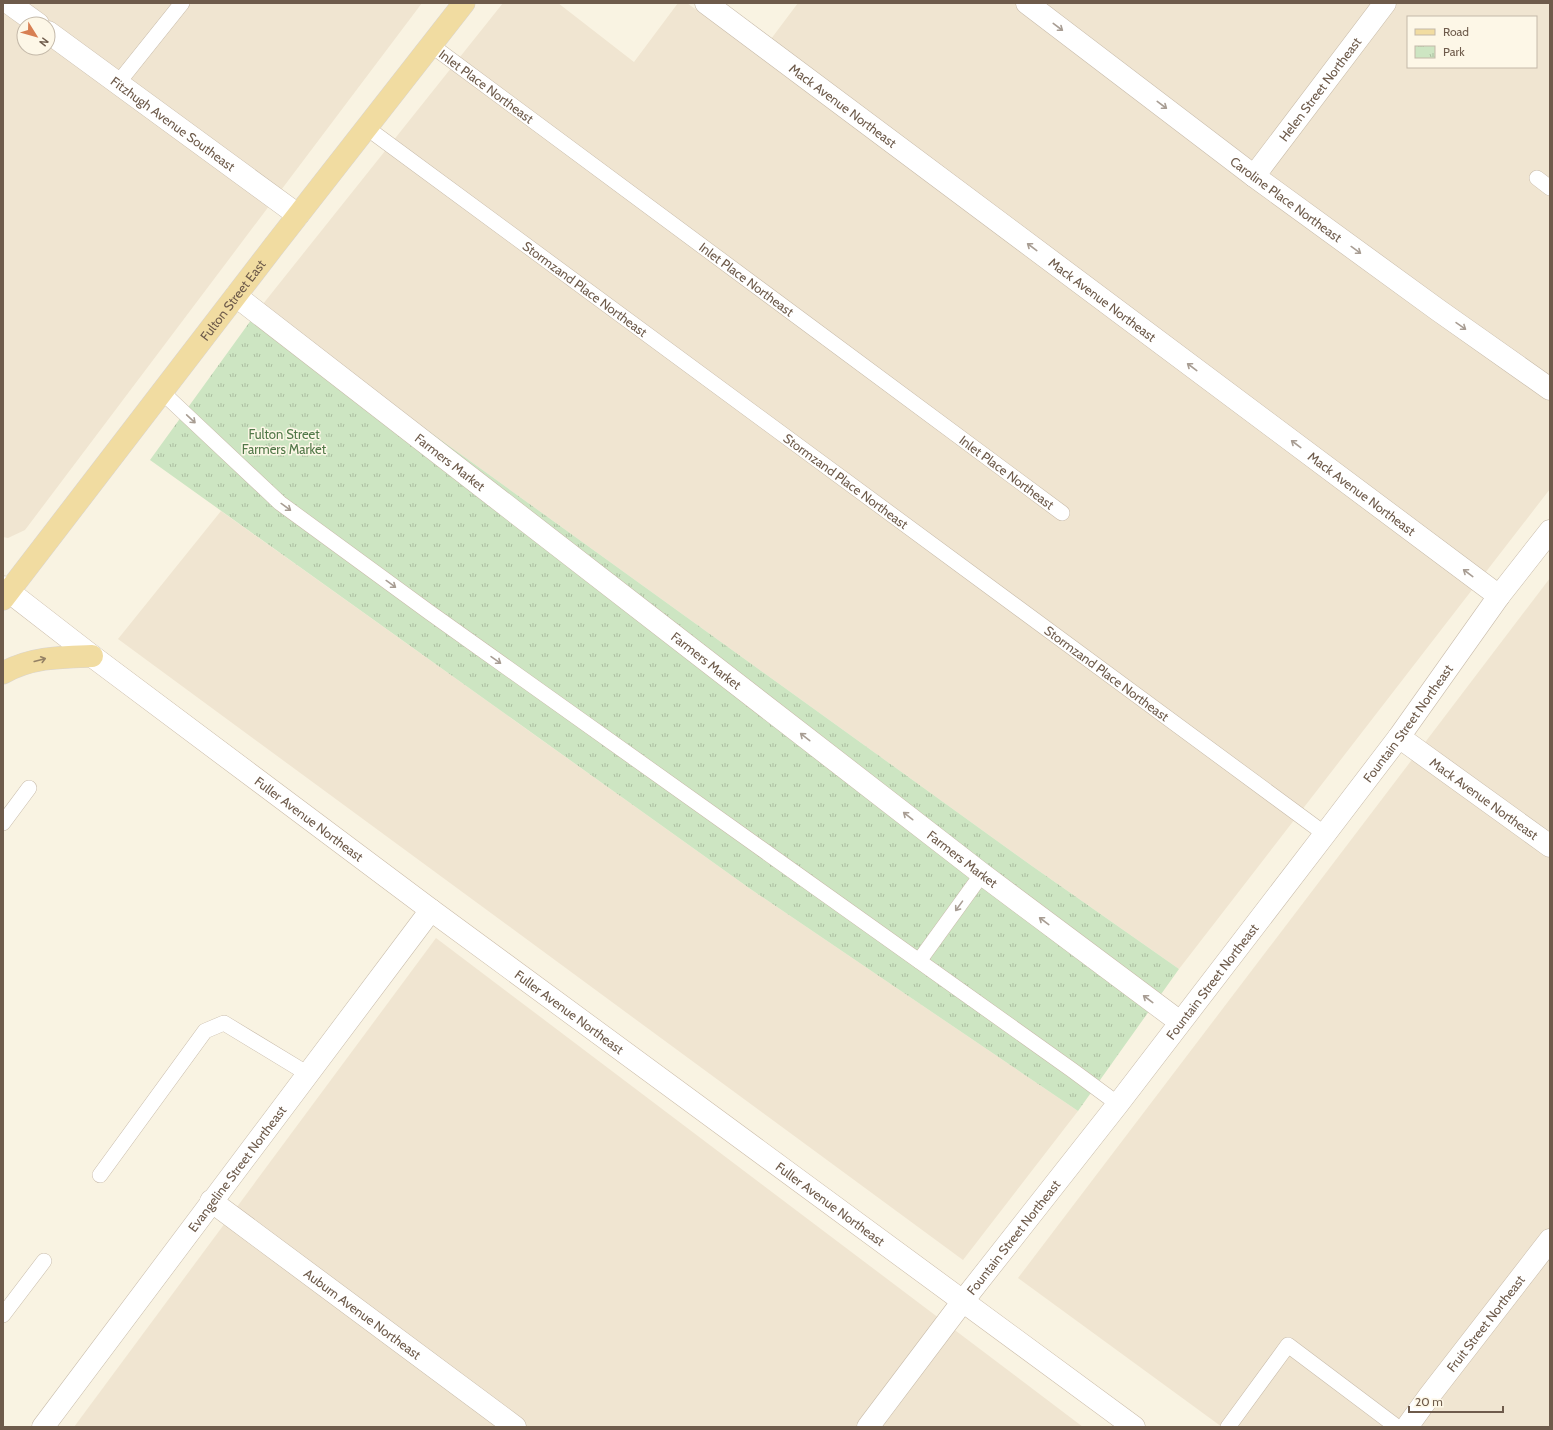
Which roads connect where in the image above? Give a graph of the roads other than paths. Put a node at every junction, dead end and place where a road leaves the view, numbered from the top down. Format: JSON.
{"nodes":[{"id":1,"x":10,"y":3,"type":"edge"},
{"id":2,"x":182,"y":3,"type":"edge"},
{"id":3,"x":464,"y":3,"type":"edge"},
{"id":4,"x":706,"y":3,"type":"edge"},
{"id":5,"x":1027,"y":3,"type":"edge"},
{"id":6,"x":1385,"y":3,"type":"edge"},
{"id":7,"x":27,"y":16,"type":"edge"},
{"id":8,"x":56,"y":38,"type":"edge"},
{"id":9,"x":431,"y":45,"type":"junction"},
{"id":10,"x":118,"y":83,"type":"junction"},
{"id":11,"x":367,"y":128,"type":"junction"},
{"id":12,"x":1254,"y":176,"type":"junction"},
{"id":13,"x":1537,"y":178,"type":"dead end"},
{"id":14,"x":1550,"y":188,"type":"edge"},
{"id":15,"x":298,"y":215,"type":"junction"},
{"id":16,"x":236,"y":296,"type":"junction"},
{"id":17,"x":1550,"y":388,"type":"edge"},
{"id":18,"x":162,"y":392,"type":"junction"},
{"id":19,"x":1062,"y":513,"type":"dead end"},
{"id":20,"x":1550,"y":531,"type":"edge"},
{"id":21,"x":5,"y":592,"type":"edge"},
{"id":22,"x":1499,"y":596,"type":"junction"},
{"id":23,"x":92,"y":656,"type":"junction"},
{"id":24,"x":3,"y":672,"type":"edge"},
{"id":25,"x":1399,"y":737,"type":"junction"},
{"id":26,"x":29,"y":788,"type":"dead end"},
{"id":27,"x":3,"y":822,"type":"edge"},
{"id":28,"x":1325,"y":834,"type":"junction"},
{"id":29,"x":1550,"y":846,"type":"edge"},
{"id":30,"x":982,"y":874,"type":"junction"},
{"id":31,"x":431,"y":910,"type":"junction"},
{"id":32,"x":919,"y":961,"type":"junction"},
{"id":33,"x":1180,"y":1022,"type":"junction"},
{"id":34,"x":308,"y":1074,"type":"junction"},
{"id":35,"x":1118,"y":1104,"type":"junction"},
{"id":36,"x":100,"y":1175,"type":"dead end"},
{"id":37,"x":211,"y":1201,"type":"junction"},
{"id":38,"x":1550,"y":1240,"type":"edge"},
{"id":39,"x":44,"y":1260,"type":"dead end"},
{"id":40,"x":963,"y":1300,"type":"junction"},
{"id":41,"x":3,"y":1315,"type":"edge"},
{"id":42,"x":43,"y":1427,"type":"edge"},
{"id":43,"x":515,"y":1427,"type":"edge"},
{"id":44,"x":868,"y":1427,"type":"edge"},
{"id":45,"x":1134,"y":1427,"type":"edge"},
{"id":46,"x":1228,"y":1427,"type":"edge"},
{"id":47,"x":1397,"y":1427,"type":"edge"},
{"id":48,"x":1407,"y":1427,"type":"edge"}],
"edges":[{"from":1,"to":7,"type":"street"},
{"from":2,"to":10,"type":"lane"},
{"from":3,"to":9,"type":"main road","name":"Fulton Street East"},
{"from":22,"to":4,"type":"street","name":"Mack Avenue Northeast","one_way":true},
{"from":5,"to":12,"type":"street","name":"Caroline Place Northeast","one_way":true},
{"from":6,"to":12,"type":"street","name":"Helen Street Northeast"},
{"from":8,"to":10,"type":"street","name":"Fitzhugh Avenue Southeast"},
{"from":9,"to":11,"type":"main road","name":"Fulton Street East"},
{"from":9,"to":19,"type":"lane","name":"Inlet Place Northeast"},
{"from":10,"to":15,"type":"street","name":"Fitzhugh Avenue Southeast"},
{"from":11,"to":15,"type":"main road","name":"Fulton Street East"},
{"from":11,"to":28,"type":"lane","name":"Stormzand Place Northeast"},
{"from":12,"to":17,"type":"street","name":"Caroline Place Northeast","one_way":true},
{"from":13,"to":14,"type":"lane"},
{"from":15,"to":16,"type":"main road","name":"Fulton Street East"},
{"from":16,"to":18,"type":"main road","name":"Fulton Street East"},
{"from":30,"to":16,"type":"street","name":"Farmers Market","one_way":true},
{"from":18,"to":21,"type":"main road","name":"Fulton Street East"},
{"from":18,"to":32,"type":"lane","one_way":true},
{"from":20,"to":22,"type":"street","name":"Fountain Street Northeast"},
{"from":21,"to":23,"type":"street","name":"Fuller Avenue Northeast"},
{"from":22,"to":25,"type":"street","name":"Fountain Street Northeast"},
{"from":24,"to":23,"type":"main road","one_way":true},
{"from":23,"to":31,"type":"street","name":"Fuller Avenue Northeast"},
{"from":25,"to":28,"type":"street","name":"Fountain Street Northeast"},
{"from":25,"to":29,"type":"street","name":"Mack Avenue Northeast"},
{"from":26,"to":27,"type":"lane"},
{"from":28,"to":33,"type":"street","name":"Fountain Street Northeast"},
{"from":30,"to":32,"type":"lane","one_way":true},
{"from":33,"to":30,"type":"street","name":"Farmers Market","one_way":true},
{"from":31,"to":34,"type":"street","name":"Evangeline Street Northeast"},
{"from":31,"to":40,"type":"street","name":"Fuller Avenue Northeast"},
{"from":32,"to":35,"type":"lane"},
{"from":33,"to":35,"type":"street","name":"Fountain Street Northeast"},
{"from":34,"to":36,"type":"lane"},
{"from":34,"to":37,"type":"street","name":"Evangeline Street Northeast"},
{"from":35,"to":40,"type":"street","name":"Fountain Street Northeast"},
{"from":37,"to":42,"type":"street","name":"Evangeline Street Northeast"},
{"from":37,"to":43,"type":"street","name":"Auburn Avenue Northeast"},
{"from":38,"to":48,"type":"street","name":"Fruit Street Northeast"},
{"from":39,"to":41,"type":"lane"},
{"from":40,"to":44,"type":"street","name":"Fountain Street Northeast"},
{"from":40,"to":45,"type":"street","name":"Fuller Avenue Northeast"},
{"from":46,"to":47,"type":"lane"}]}
